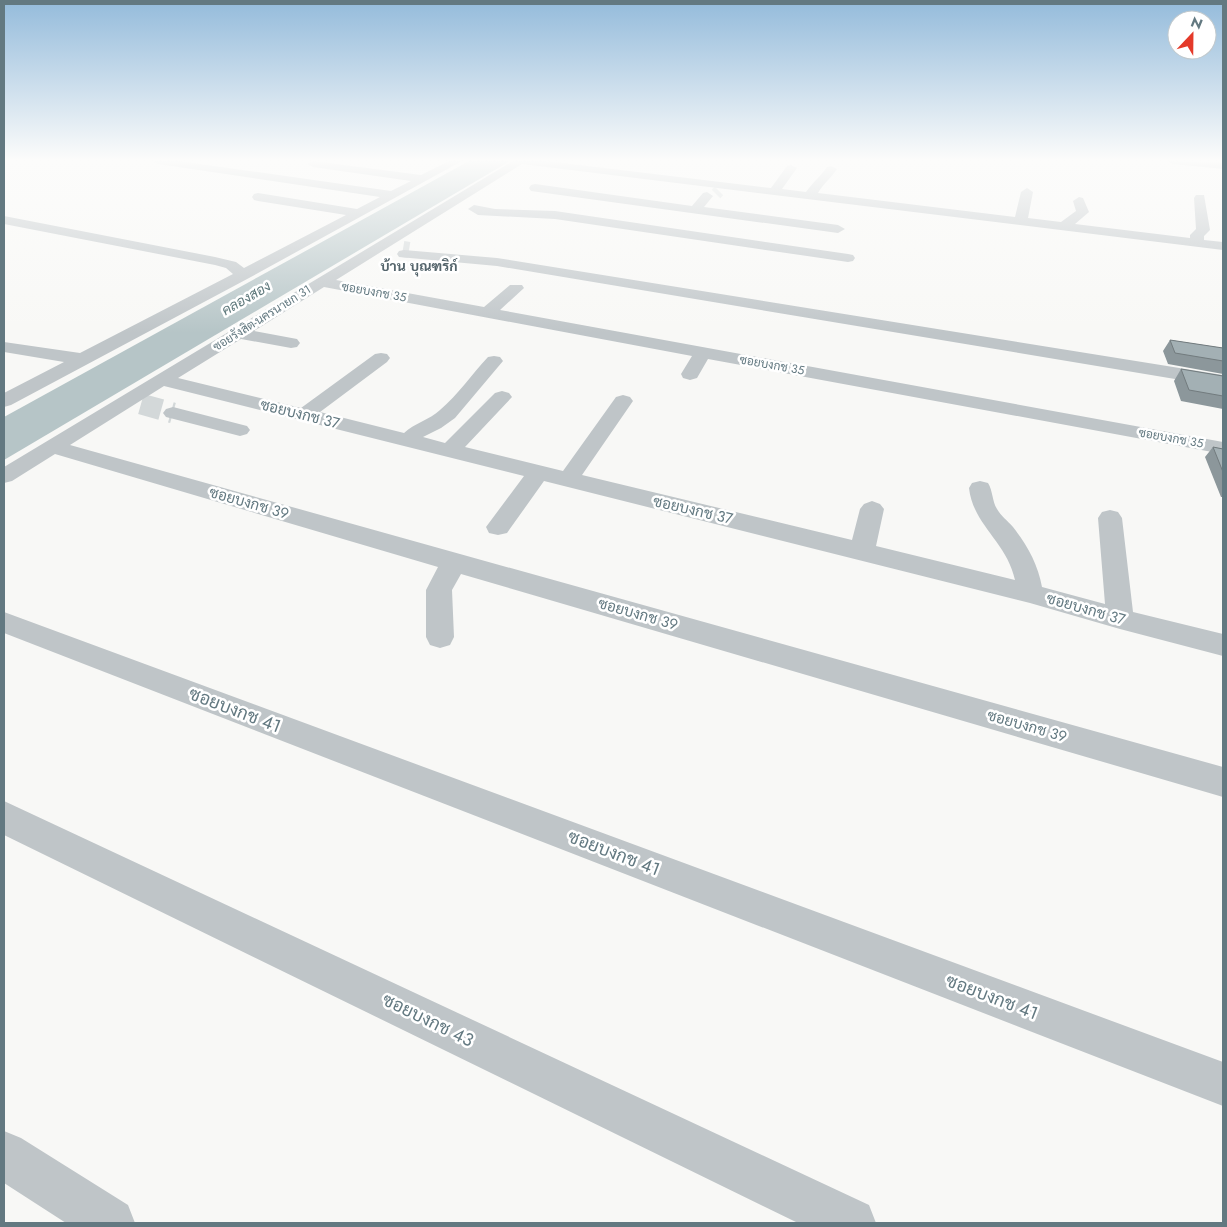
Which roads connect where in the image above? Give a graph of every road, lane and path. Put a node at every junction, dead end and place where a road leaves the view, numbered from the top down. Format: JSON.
{"nodes":[{"id":1,"x":65,"y":218,"type":"dead end"},
{"id":2,"x":348,"y":218,"type":"edge"},
{"id":3,"x":425,"y":218,"type":"edge"},
{"id":4,"x":577,"y":218,"type":"edge"},
{"id":5,"x":757,"y":218,"type":"edge"},
{"id":6,"x":974,"y":218,"type":"edge"},
{"id":7,"x":1071,"y":218,"type":"edge"},
{"id":8,"x":1202,"y":218,"type":"edge"},
{"id":9,"x":4,"y":220,"type":"edge"},
{"id":10,"x":1021,"y":221,"type":"joint"},
{"id":11,"x":1068,"y":227,"type":"junction"},
{"id":12,"x":46,"y":228,"type":"junction"},
{"id":13,"x":838,"y":229,"type":"dead end"},
{"id":14,"x":172,"y":243,"type":"dead end"},
{"id":15,"x":1198,"y":243,"type":"junction"},
{"id":16,"x":1223,"y":246,"type":"edge"},
{"id":17,"x":378,"y":247,"type":"junction"},
{"id":18,"x":158,"y":250,"type":"junction"},
{"id":19,"x":848,"y":258,"type":"dead end"},
{"id":20,"x":244,"y":275,"type":"junction"},
{"id":21,"x":321,"y":282,"type":"junction"},
{"id":22,"x":516,"y":288,"type":"dead end"},
{"id":23,"x":370,"y":291,"type":"junction"},
{"id":24,"x":354,"y":302,"type":"dead end"},
{"id":25,"x":488,"y":312,"type":"junction"},
{"id":26,"x":239,"y":333,"type":"junction"},
{"id":27,"x":290,"y":343,"type":"dead end"},
{"id":28,"x":4,"y":347,"type":"edge"},
{"id":29,"x":703,"y":352,"type":"junction"},
{"id":30,"x":381,"y":358,"type":"dead end"},
{"id":31,"x":81,"y":359,"type":"junction"},
{"id":32,"x":494,"y":361,"type":"dead end"},
{"id":33,"x":690,"y":374,"type":"dead end"},
{"id":34,"x":162,"y":380,"type":"junction"},
{"id":35,"x":1223,"y":381,"type":"edge"},
{"id":36,"x":502,"y":397,"type":"dead end"},
{"id":37,"x":4,"y":401,"type":"edge"},
{"id":38,"x":626,"y":410,"type":"dead end"},
{"id":39,"x":173,"y":413,"type":"tunnel mouth"},
{"id":40,"x":304,"y":415,"type":"junction"},
{"id":41,"x":240,"y":430,"type":"dead end"},
{"id":42,"x":406,"y":441,"type":"junction"},
{"id":43,"x":53,"y":447,"type":"junction"},
{"id":44,"x":1223,"y":448,"type":"edge"},
{"id":45,"x":449,"y":451,"type":"junction"},
{"id":46,"x":538,"y":474,"type":"junction"},
{"id":47,"x":4,"y":476,"type":"edge"},
{"id":48,"x":575,"y":482,"type":"junction"},
{"id":49,"x":980,"y":488,"type":"dead end"},
{"id":50,"x":872,"y":509,"type":"dead end"},
{"id":51,"x":1110,"y":518,"type":"dead end"},
{"id":52,"x":498,"y":527,"type":"dead end"},
{"id":53,"x":862,"y":551,"type":"junction"},
{"id":54,"x":454,"y":562,"type":"junction"},
{"id":55,"x":1030,"y":593,"type":"junction"},
{"id":56,"x":1120,"y":619,"type":"junction"},
{"id":57,"x":4,"y":622,"type":"edge"},
{"id":58,"x":440,"y":636,"type":"dead end"},
{"id":59,"x":1223,"y":645,"type":"edge"},
{"id":60,"x":1223,"y":782,"type":"edge"},
{"id":61,"x":4,"y":817,"type":"edge"},
{"id":62,"x":1223,"y":1084,"type":"edge"},
{"id":63,"x":4,"y":1155,"type":"edge"},
{"id":64,"x":110,"y":1223,"type":"edge"},
{"id":65,"x":851,"y":1223,"type":"edge"}],
"edges":[{"from":1,"to":12,"type":"street"},
{"from":2,"to":20,"type":"street"},
{"from":3,"to":17,"type":"street","name":"ซอยรังสิต-นครนายก 31"},
{"from":4,"to":19,"type":"street"},
{"from":5,"to":13,"type":"street"},
{"from":6,"to":10,"type":"street"},
{"from":7,"to":11,"type":"street"},
{"from":8,"to":15,"type":"street"},
{"from":9,"to":12,"type":"street"},
{"from":10,"to":11,"type":"street"},
{"from":11,"to":15,"type":"street"},
{"from":12,"to":18,"type":"street"},
{"from":14,"to":18,"type":"street"},
{"from":15,"to":16,"type":"street"},
{"from":17,"to":21,"type":"street","name":"ซอยรังสิต-นครนายก 31"},
{"from":17,"to":35,"type":"street"},
{"from":18,"to":20,"type":"street"},
{"from":20,"to":31,"type":"street"},
{"from":21,"to":23,"type":"street","name":"ซอยบงกช 35"},
{"from":21,"to":26,"type":"street","name":"ซอยรังสิต-นครนายก 31"},
{"from":22,"to":25,"type":"street"},
{"from":23,"to":24,"type":"street"},
{"from":23,"to":25,"type":"street","name":"ซอยบงกช 35"},
{"from":25,"to":29,"type":"street","name":"ซอยบงกช 35"},
{"from":26,"to":27,"type":"street"},
{"from":26,"to":34,"type":"street","name":"ซอยรังสิต-นครนายก 31"},
{"from":28,"to":31,"type":"street"},
{"from":29,"to":33,"type":"street"},
{"from":29,"to":44,"type":"street","name":"ซอยบงกช 35"},
{"from":30,"to":40,"type":"street"},
{"from":31,"to":37,"type":"street"},
{"from":32,"to":42,"type":"street"},
{"from":34,"to":40,"type":"street","name":"ซอยบงกช 37"},
{"from":34,"to":43,"type":"street","name":"ซอยรังสิต-นครนายก 31"},
{"from":36,"to":45,"type":"street"},
{"from":38,"to":48,"type":"street"},
{"from":39,"to":41,"type":"street"},
{"from":40,"to":42,"type":"street","name":"ซอยบงกช 37"},
{"from":42,"to":45,"type":"street","name":"ซอยบงกช 37"},
{"from":43,"to":47,"type":"street","name":"ซอยรังสิต-นครนายก 31"},
{"from":43,"to":54,"type":"street","name":"ซอยบงกช 39"},
{"from":45,"to":46,"type":"street","name":"ซอยบงกช 37"},
{"from":46,"to":48,"type":"street","name":"ซอยบงกช 37"},
{"from":46,"to":52,"type":"street"},
{"from":48,"to":53,"type":"street","name":"ซอยบงกช 37"},
{"from":49,"to":55,"type":"street"},
{"from":50,"to":53,"type":"street"},
{"from":51,"to":56,"type":"street"},
{"from":53,"to":55,"type":"street","name":"ซอยบงกช 37"},
{"from":54,"to":58,"type":"street"},
{"from":54,"to":60,"type":"street","name":"ซอยบงกช 39"},
{"from":55,"to":56,"type":"street","name":"ซอยบงกช 37"},
{"from":56,"to":59,"type":"street","name":"ซอยบงกช 37"},
{"from":57,"to":62,"type":"street","name":"ซอยบงกช 41"},
{"from":61,"to":65,"type":"street","name":"ซอยบงกช 43"},
{"from":63,"to":64,"type":"street"}]}
